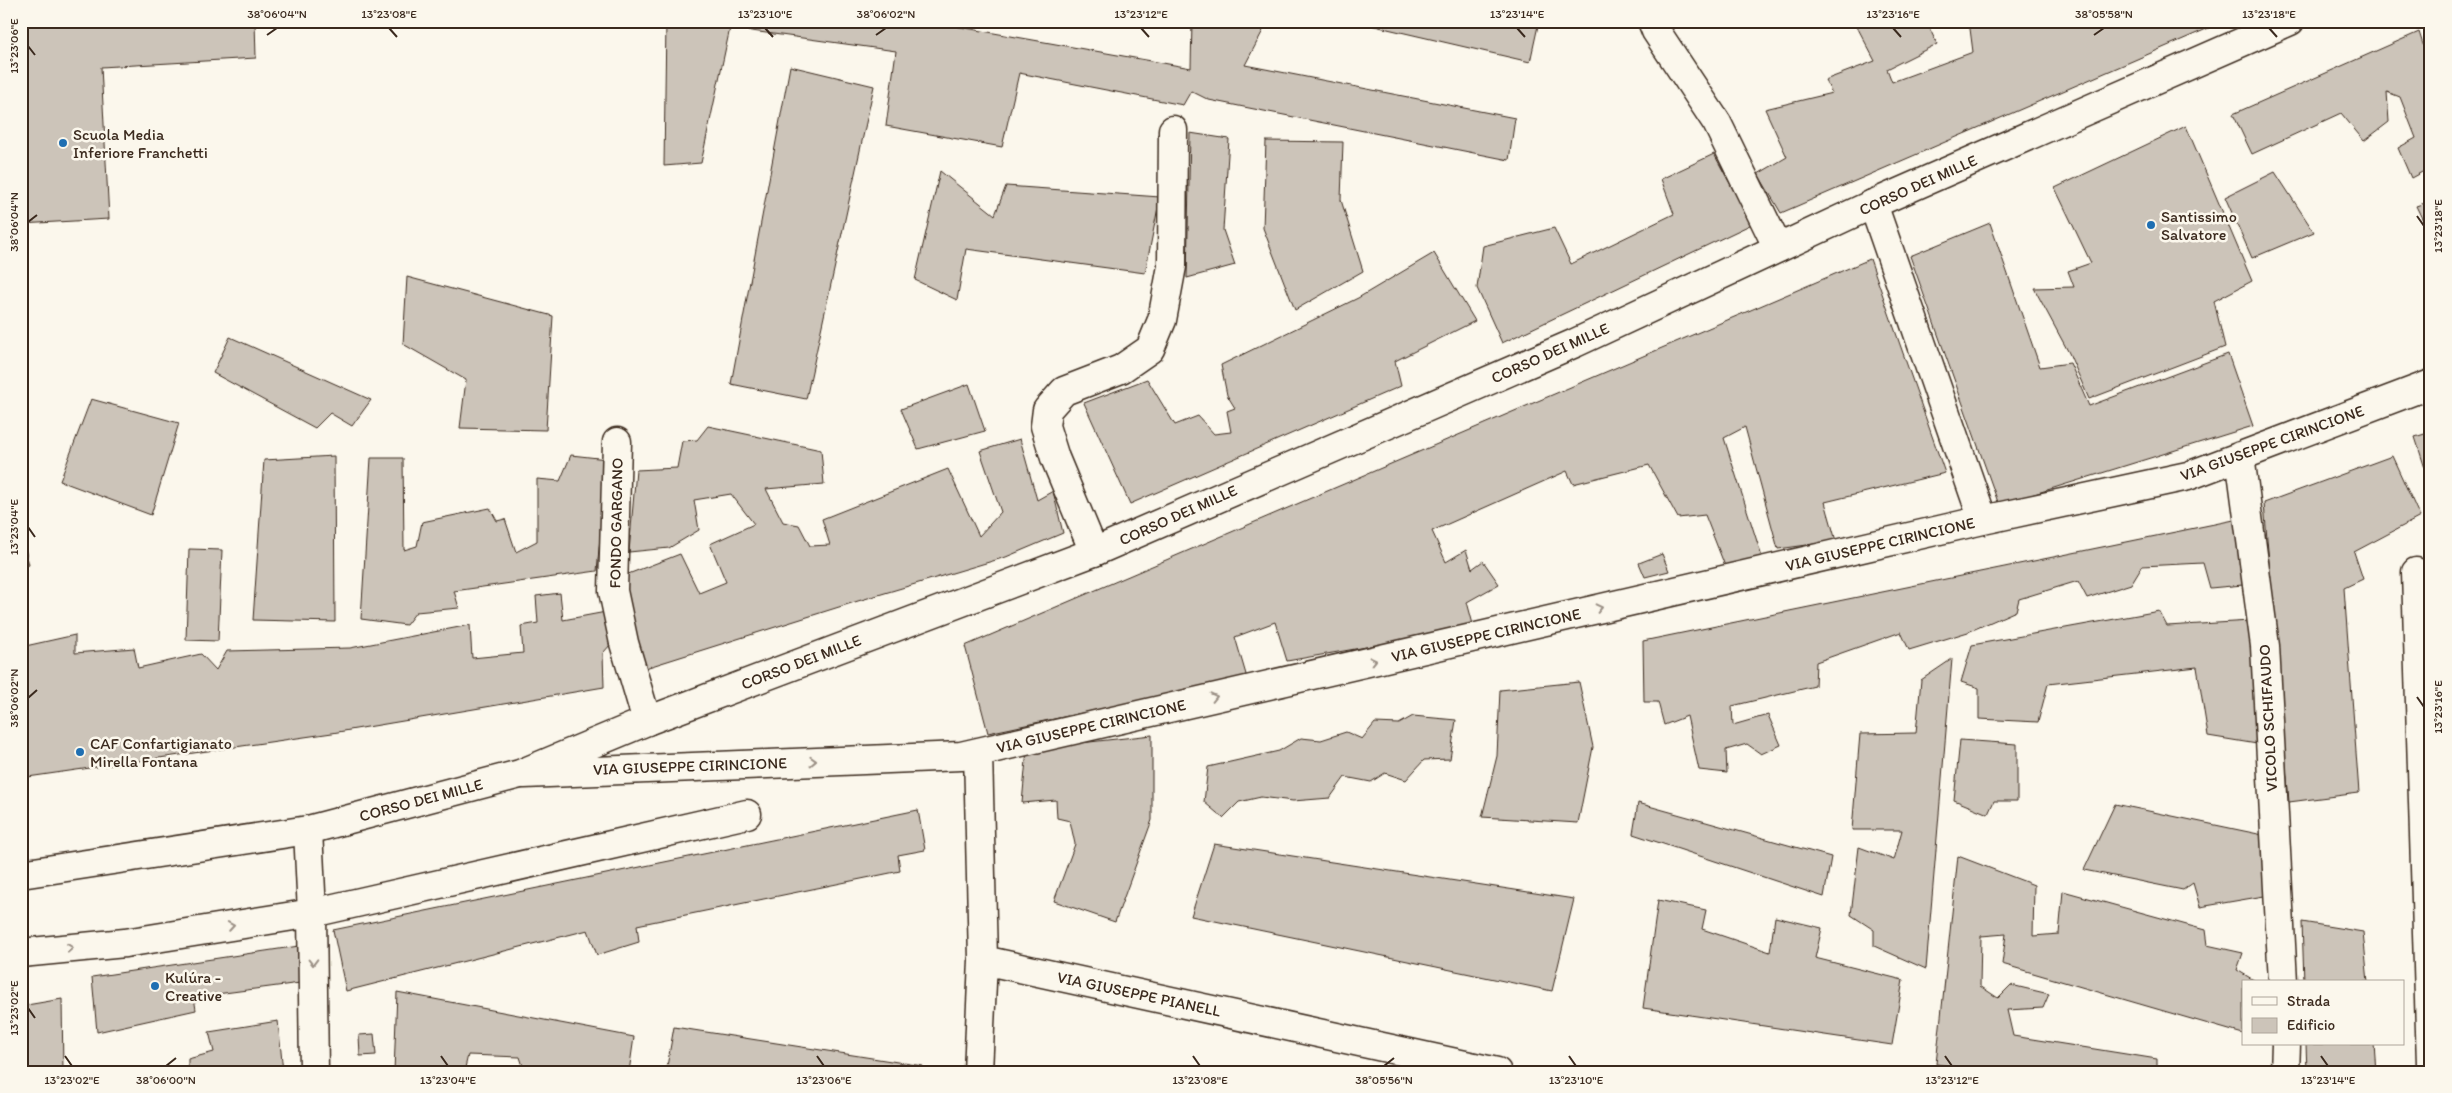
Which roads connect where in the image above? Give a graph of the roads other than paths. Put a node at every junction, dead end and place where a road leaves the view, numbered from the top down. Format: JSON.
{"nodes":[{"id":1,"x":1652,"y":21,"type":"edge"},
{"id":2,"x":2290,"y":21,"type":"edge"},
{"id":3,"x":1172,"y":130,"type":"dead end"},
{"id":4,"x":1874,"y":204,"type":"junction"},
{"id":5,"x":1778,"y":248,"type":"junction"},
{"id":6,"x":2431,"y":384,"type":"edge"},
{"id":7,"x":617,"y":442,"type":"dead end"},
{"id":8,"x":2240,"y":456,"type":"junction"},
{"id":9,"x":1983,"y":520,"type":"junction"},
{"id":10,"x":1094,"y":552,"type":"junction"},
{"id":11,"x":2416,"y":572,"type":"dead end"},
{"id":12,"x":647,"y":721,"type":"junction"},
{"id":13,"x":978,"y":752,"type":"junction"},
{"id":14,"x":520,"y":774,"type":"junction"},
{"id":15,"x":747,"y":814,"type":"dead end"},
{"id":16,"x":308,"y":830,"type":"junction"},
{"id":17,"x":21,"y":874,"type":"edge"},
{"id":18,"x":312,"y":913,"type":"junction"},
{"id":19,"x":21,"y":953,"type":"edge"},
{"id":20,"x":983,"y":960,"type":"junction"},
{"id":21,"x":2283,"y":980,"type":"edge"},
{"id":22,"x":2286,"y":1046,"type":"edge"},
{"id":23,"x":2431,"y":1064,"type":"edge"},
{"id":24,"x":314,"y":1072,"type":"edge"},
{"id":25,"x":978,"y":1072,"type":"edge"},
{"id":26,"x":1497,"y":1072,"type":"edge"},
{"id":27,"x":2285,"y":1072,"type":"edge"}],
"edges":[{"from":1,"to":5,"type":"street"},
{"from":2,"to":4,"type":"street","name":"CORSO DEI MILLE"},
{"from":3,"to":10,"type":"street"},
{"from":4,"to":5,"type":"street","name":"CORSO DEI MILLE"},
{"from":4,"to":9,"type":"street"},
{"from":5,"to":10,"type":"street","name":"CORSO DEI MILLE"},
{"from":6,"to":8,"type":"street","name":"VIA GIUSEPPE CIRINCIONE"},
{"from":7,"to":12,"type":"street","name":"FONDO GARGANO"},
{"from":8,"to":9,"type":"street","name":"VIA GIUSEPPE CIRINCIONE"},
{"from":8,"to":21,"type":"street","name":"VICOLO SCHIFAUDO"},
{"from":13,"to":9,"type":"street","name":"VIA GIUSEPPE CIRINCIONE","one_way":true},
{"from":10,"to":12,"type":"street","name":"CORSO DEI MILLE"},
{"from":11,"to":23,"type":"street"},
{"from":12,"to":14,"type":"street","name":"CORSO DEI MILLE"},
{"from":14,"to":13,"type":"street","name":"VIA GIUSEPPE CIRINCIONE","one_way":true},
{"from":13,"to":20,"type":"street"},
{"from":14,"to":16,"type":"street","name":"CORSO DEI MILLE"},
{"from":15,"to":18,"type":"street"},
{"from":16,"to":17,"type":"street","name":"CORSO DEI MILLE"},
{"from":16,"to":18,"type":"street"},
{"from":19,"to":18,"type":"street","one_way":true},
{"from":18,"to":24,"type":"street","one_way":true},
{"from":20,"to":25,"type":"street"},
{"from":20,"to":26,"type":"street","name":"VIA GIUSEPPE PIANELL"},
{"from":22,"to":27,"type":"street"}]}
